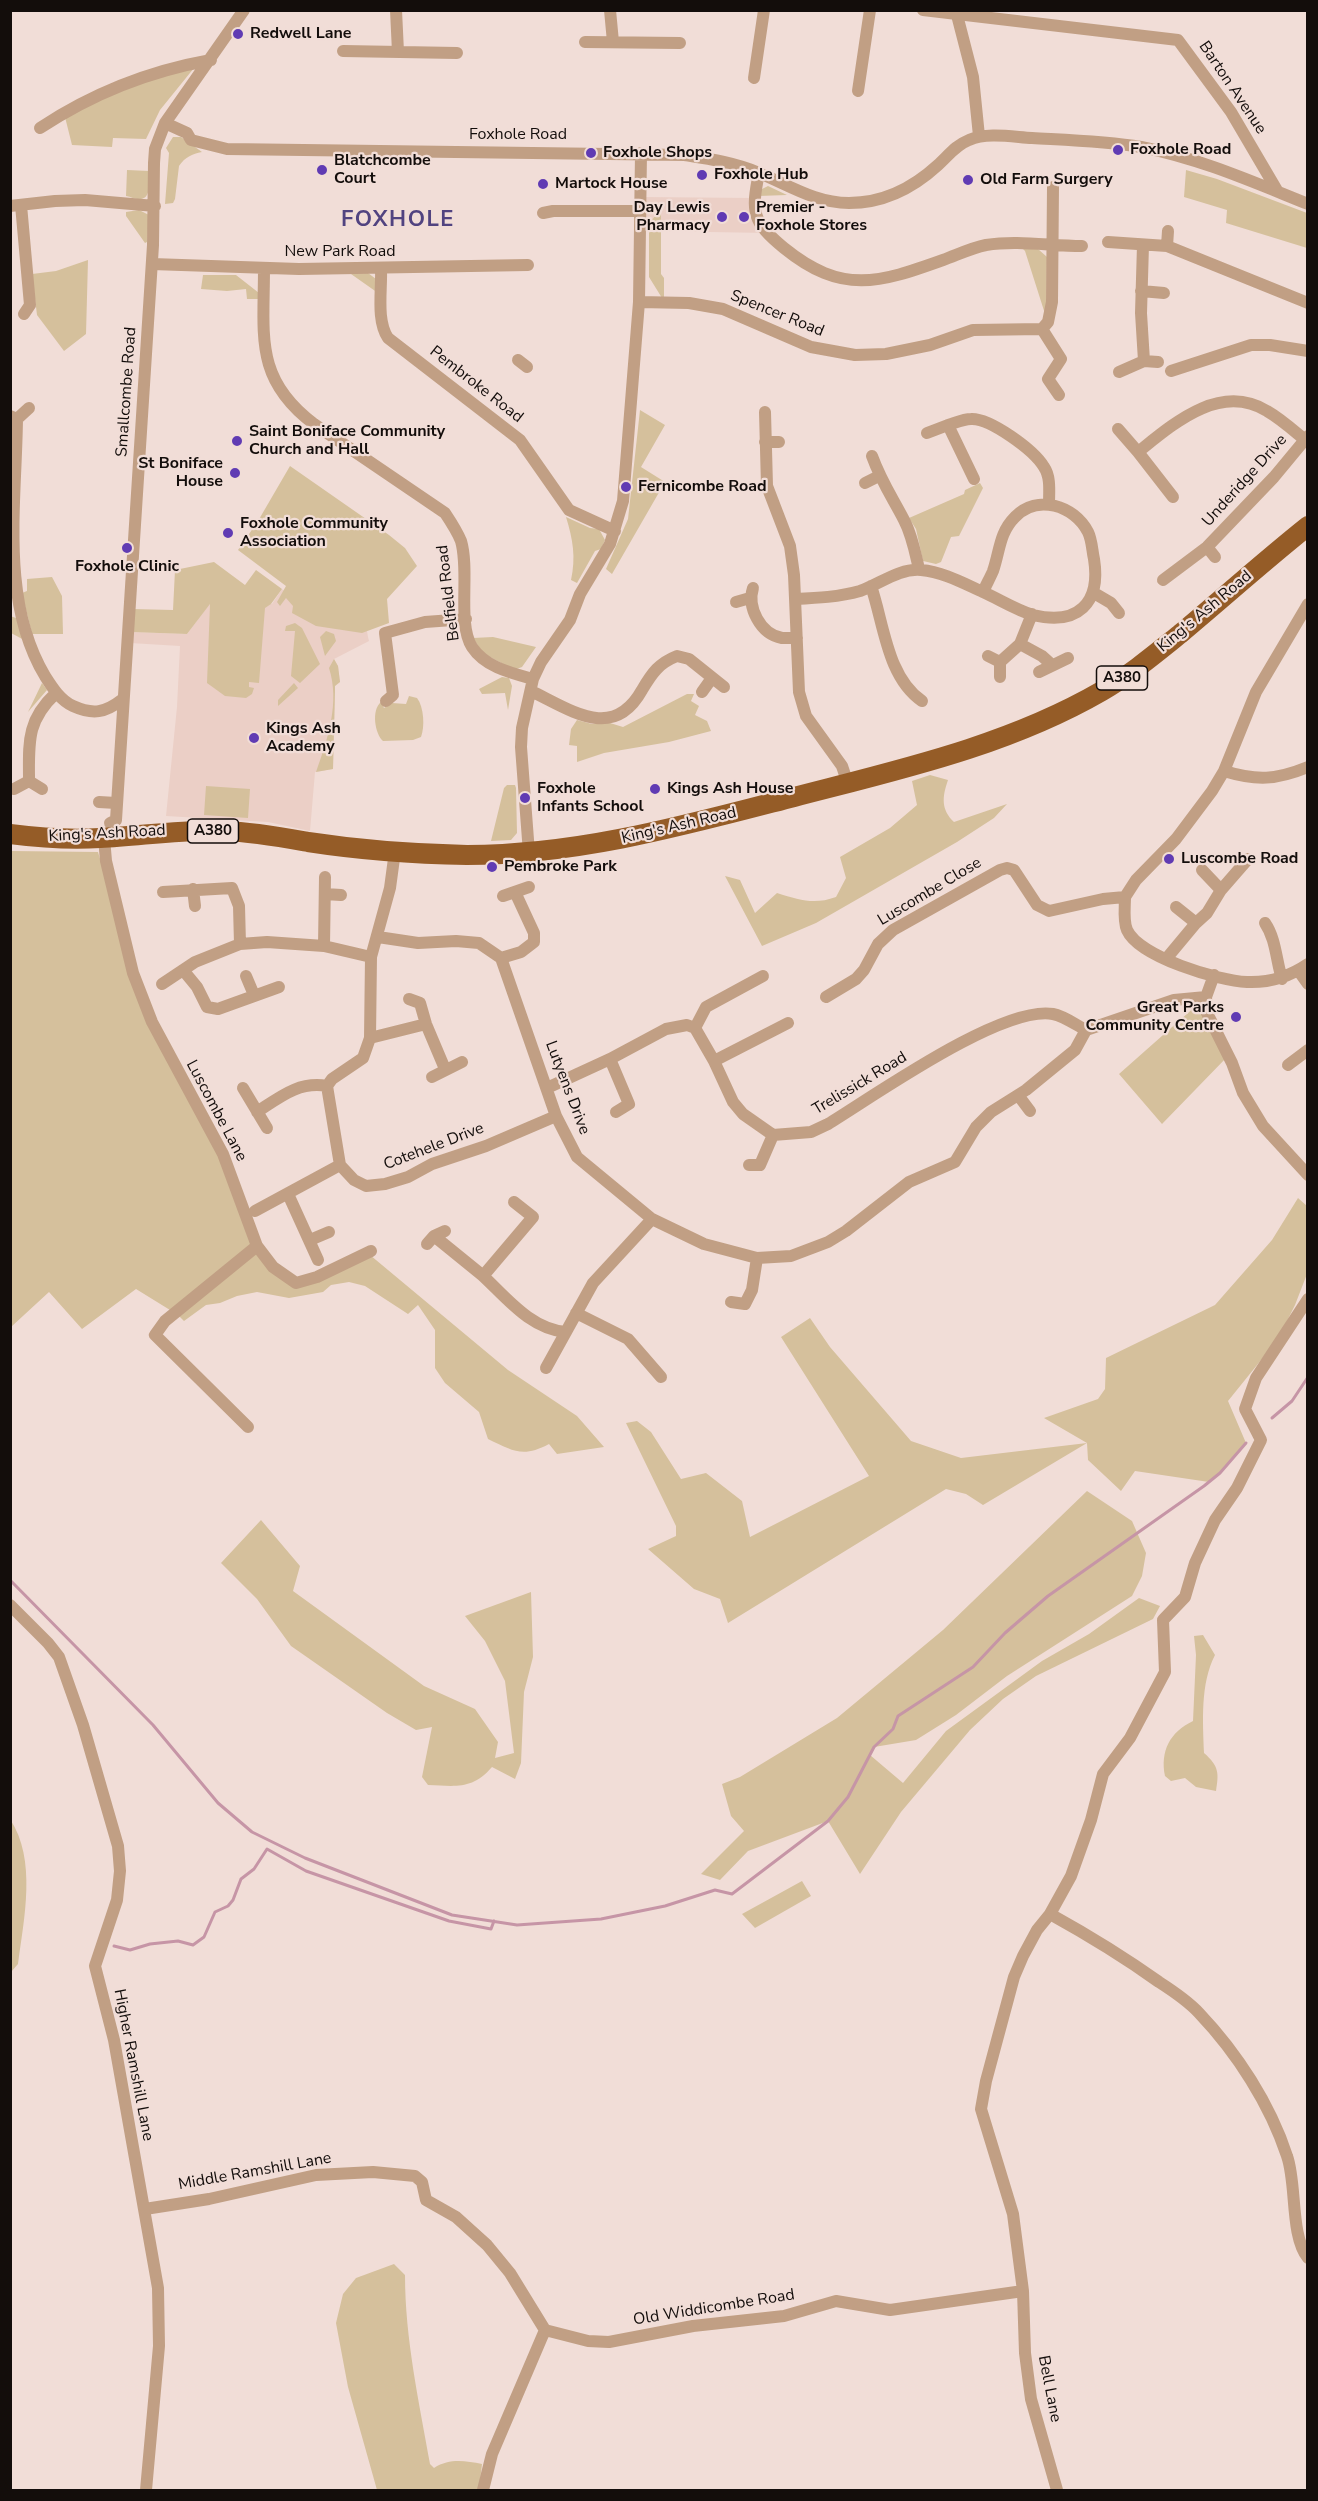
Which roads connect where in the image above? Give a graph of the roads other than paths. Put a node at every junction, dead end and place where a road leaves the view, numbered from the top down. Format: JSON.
{"nodes":[{"id":1,"x":244,"y":10,"type":"edge"},
{"id":2,"x":396,"y":10,"type":"edge"},
{"id":3,"x":610,"y":10,"type":"edge"},
{"id":4,"x":764,"y":10,"type":"edge"},
{"id":5,"x":870,"y":10,"type":"edge"},
{"id":6,"x":922,"y":10,"type":"edge"},
{"id":7,"x":937,"y":12,"type":"edge"},
{"id":8,"x":957,"y":15,"type":"junction"},
{"id":9,"x":585,"y":42,"type":"dead end"},
{"id":10,"x":613,"y":42,"type":"junction"},
{"id":11,"x":680,"y":43,"type":"dead end"},
{"id":12,"x":343,"y":51,"type":"dead end"},
{"id":13,"x":398,"y":52,"type":"junction"},
{"id":14,"x":457,"y":53,"type":"dead end"},
{"id":15,"x":211,"y":60,"type":"junction"},
{"id":16,"x":754,"y":78,"type":"dead end"},
{"id":17,"x":858,"y":91,"type":"dead end"},
{"id":18,"x":165,"y":123,"type":"junction"},
{"id":19,"x":40,"y":128,"type":"dead end"},
{"id":20,"x":979,"y":136,"type":"junction"},
{"id":21,"x":641,"y":153,"type":"junction"},
{"id":22,"x":759,"y":173,"type":"junction"},
{"id":23,"x":1053,"y":187,"type":"dead end"},
{"id":24,"x":1278,"y":192,"type":"junction"},
{"id":25,"x":1308,"y":204,"type":"edge"},
{"id":26,"x":16,"y":206,"type":"edge"},
{"id":27,"x":155,"y":206,"type":"junction"},
{"id":28,"x":641,"y":212,"type":"junction"},
{"id":29,"x":543,"y":213,"type":"dead end"},
{"id":30,"x":1168,"y":231,"type":"dead end"},
{"id":31,"x":1108,"y":242,"type":"dead end"},
{"id":32,"x":1143,"y":245,"type":"junction"},
{"id":33,"x":1054,"y":246,"type":"junction"},
{"id":34,"x":1082,"y":246,"type":"dead end"},
{"id":35,"x":1167,"y":246,"type":"junction"},
{"id":36,"x":152,"y":264,"type":"junction"},
{"id":37,"x":528,"y":265,"type":"dead end"},
{"id":38,"x":264,"y":268,"type":"junction"},
{"id":39,"x":381,"y":268,"type":"junction"},
{"id":40,"x":1141,"y":291,"type":"junction"},
{"id":41,"x":1164,"y":293,"type":"dead end"},
{"id":42,"x":639,"y":302,"type":"junction"},
{"id":43,"x":1308,"y":303,"type":"edge"},
{"id":44,"x":24,"y":314,"type":"dead end"},
{"id":45,"x":1042,"y":329,"type":"junction"},
{"id":46,"x":1308,"y":351,"type":"edge"},
{"id":47,"x":1144,"y":361,"type":"junction"},
{"id":48,"x":1158,"y":362,"type":"dead end"},
{"id":49,"x":1171,"y":371,"type":"dead end"},
{"id":50,"x":1119,"y":372,"type":"dead end"},
{"id":51,"x":1059,"y":395,"type":"dead end"},
{"id":52,"x":29,"y":408,"type":"dead end"},
{"id":53,"x":765,"y":412,"type":"dead end"},
{"id":54,"x":14,"y":418,"type":"edge"},
{"id":55,"x":948,"y":425,"type":"junction"},
{"id":56,"x":1118,"y":429,"type":"dead end"},
{"id":57,"x":927,"y":433,"type":"dead end"},
{"id":58,"x":1306,"y":438,"type":"edge"},
{"id":59,"x":765,"y":442,"type":"junction"},
{"id":60,"x":779,"y":442,"type":"dead end"},
{"id":61,"x":1138,"y":452,"type":"junction"},
{"id":62,"x":872,"y":456,"type":"dead end"},
{"id":63,"x":879,"y":476,"type":"junction"},
{"id":64,"x":974,"y":479,"type":"dead end"},
{"id":65,"x":865,"y":483,"type":"dead end"},
{"id":66,"x":1173,"y":497,"type":"dead end"},
{"id":67,"x":1049,"y":504,"type":"junction"},
{"id":68,"x":1308,"y":526,"type":"edge"},
{"id":69,"x":615,"y":531,"type":"junction"},
{"id":70,"x":919,"y":569,"type":"junction"},
{"id":71,"x":1163,"y":580,"type":"dead end"},
{"id":72,"x":871,"y":586,"type":"junction"},
{"id":73,"x":983,"y":592,"type":"junction"},
{"id":74,"x":1094,"y":593,"type":"junction"},
{"id":75,"x":795,"y":599,"type":"junction"},
{"id":76,"x":736,"y":603,"type":"dead end"},
{"id":77,"x":1308,"y":604,"type":"edge"},
{"id":78,"x":1119,"y":613,"type":"dead end"},
{"id":79,"x":1032,"y":614,"type":"junction"},
{"id":80,"x":16,"y":616,"type":"edge"},
{"id":81,"x":466,"y":619,"type":"junction"},
{"id":82,"x":797,"y":638,"type":"junction"},
{"id":83,"x":1020,"y":644,"type":"junction"},
{"id":84,"x":988,"y":656,"type":"dead end"},
{"id":85,"x":1068,"y":658,"type":"dead end"},
{"id":86,"x":1000,"y":662,"type":"junction"},
{"id":87,"x":1052,"y":666,"type":"junction"},
{"id":88,"x":1039,"y":672,"type":"dead end"},
{"id":89,"x":1000,"y":677,"type":"dead end"},
{"id":90,"x":712,"y":678,"type":"junction"},
{"id":91,"x":532,"y":685,"type":"junction"},
{"id":92,"x":724,"y":687,"type":"dead end"},
{"id":93,"x":702,"y":692,"type":"dead end"},
{"id":94,"x":56,"y":693,"type":"junction"},
{"id":95,"x":393,"y":698,"type":"dead end"},
{"id":96,"x":123,"y":699,"type":"junction"},
{"id":97,"x":922,"y":700,"type":"dead end"},
{"id":98,"x":1308,"y":767,"type":"edge"},
{"id":99,"x":1224,"y":771,"type":"junction"},
{"id":100,"x":29,"y":781,"type":"junction"},
{"id":101,"x":848,"y":784,"type":"junction"},
{"id":102,"x":14,"y":789,"type":"dead end"},
{"id":103,"x":42,"y":789,"type":"dead end"},
{"id":104,"x":99,"y":802,"type":"dead end"},
{"id":105,"x":116,"y":803,"type":"junction"},
{"id":106,"x":107,"y":830,"type":"junction"},
{"id":107,"x":10,"y":834,"type":"edge"},
{"id":108,"x":395,"y":851,"type":"junction"},
{"id":109,"x":529,"y":853,"type":"junction"},
{"id":110,"x":1248,"y":859,"type":"dead end"},
{"id":111,"x":1202,"y":870,"type":"dead end"},
{"id":112,"x":325,"y":877,"type":"dead end"},
{"id":113,"x":529,"y":887,"type":"dead end"},
{"id":114,"x":194,"y":889,"type":"junction"},
{"id":115,"x":1221,"y":890,"type":"junction"},
{"id":116,"x":163,"y":892,"type":"dead end"},
{"id":117,"x":515,"y":892,"type":"junction"},
{"id":118,"x":325,"y":894,"type":"junction"},
{"id":119,"x":341,"y":895,"type":"dead end"},
{"id":120,"x":503,"y":896,"type":"dead end"},
{"id":121,"x":1125,"y":897,"type":"junction"},
{"id":122,"x":195,"y":906,"type":"dead end"},
{"id":123,"x":1176,"y":907,"type":"dead end"},
{"id":124,"x":1196,"y":923,"type":"junction"},
{"id":125,"x":1265,"y":923,"type":"dead end"},
{"id":126,"x":378,"y":936,"type":"junction"},
{"id":127,"x":240,"y":944,"type":"junction"},
{"id":128,"x":324,"y":946,"type":"junction"},
{"id":129,"x":372,"y":957,"type":"junction"},
{"id":130,"x":501,"y":958,"type":"junction"},
{"id":131,"x":1166,"y":959,"type":"junction"},
{"id":132,"x":1303,"y":967,"type":"edge"},
{"id":133,"x":183,"y":970,"type":"junction"},
{"id":134,"x":1214,"y":975,"type":"junction"},
{"id":135,"x":246,"y":976,"type":"dead end"},
{"id":136,"x":763,"y":976,"type":"dead end"},
{"id":137,"x":1282,"y":979,"type":"junction"},
{"id":138,"x":162,"y":984,"type":"dead end"},
{"id":139,"x":1308,"y":984,"type":"edge"},
{"id":140,"x":279,"y":987,"type":"dead end"},
{"id":141,"x":254,"y":995,"type":"junction"},
{"id":142,"x":826,"y":997,"type":"dead end"},
{"id":143,"x":1206,"y":997,"type":"junction"},
{"id":144,"x":409,"y":999,"type":"dead end"},
{"id":145,"x":788,"y":1023,"type":"dead end"},
{"id":146,"x":426,"y":1024,"type":"junction"},
{"id":147,"x":695,"y":1028,"type":"junction"},
{"id":148,"x":1086,"y":1030,"type":"junction"},
{"id":149,"x":370,"y":1038,"type":"junction"},
{"id":150,"x":1308,"y":1050,"type":"edge"},
{"id":151,"x":610,"y":1059,"type":"junction"},
{"id":152,"x":714,"y":1061,"type":"junction"},
{"id":153,"x":462,"y":1062,"type":"dead end"},
{"id":154,"x":1288,"y":1065,"type":"dead end"},
{"id":155,"x":445,"y":1069,"type":"junction"},
{"id":156,"x":432,"y":1077,"type":"dead end"},
{"id":157,"x":327,"y":1086,"type":"junction"},
{"id":158,"x":243,"y":1088,"type":"dead end"},
{"id":159,"x":547,"y":1088,"type":"junction"},
{"id":160,"x":1018,"y":1095,"type":"junction"},
{"id":161,"x":1030,"y":1111,"type":"dead end"},
{"id":162,"x":257,"y":1112,"type":"junction"},
{"id":163,"x":616,"y":1112,"type":"dead end"},
{"id":164,"x":556,"y":1116,"type":"junction"},
{"id":165,"x":267,"y":1128,"type":"dead end"},
{"id":166,"x":773,"y":1135,"type":"junction"},
{"id":167,"x":340,"y":1165,"type":"junction"},
{"id":168,"x":758,"y":1168,"type":"dead end"},
{"id":169,"x":1308,"y":1175,"type":"edge"},
{"id":170,"x":288,"y":1194,"type":"junction"},
{"id":171,"x":514,"y":1202,"type":"dead end"},
{"id":172,"x":255,"y":1211,"type":"dead end"},
{"id":173,"x":652,"y":1219,"type":"junction"},
{"id":174,"x":329,"y":1232,"type":"dead end"},
{"id":175,"x":435,"y":1237,"type":"dead end"},
{"id":176,"x":310,"y":1240,"type":"junction"},
{"id":177,"x":257,"y":1246,"type":"junction"},
{"id":178,"x":371,"y":1251,"type":"dead end"},
{"id":179,"x":757,"y":1258,"type":"junction"},
{"id":180,"x":318,"y":1260,"type":"dead end"},
{"id":181,"x":483,"y":1276,"type":"junction"},
{"id":182,"x":1308,"y":1299,"type":"edge"},
{"id":183,"x":731,"y":1302,"type":"dead end"},
{"id":184,"x":576,"y":1313,"type":"junction"},
{"id":185,"x":566,"y":1332,"type":"junction"},
{"id":186,"x":546,"y":1368,"type":"dead end"},
{"id":187,"x":661,"y":1377,"type":"dead end"},
{"id":188,"x":248,"y":1427,"type":"dead end"},
{"id":189,"x":10,"y":1605,"type":"edge"},
{"id":190,"x":1050,"y":1914,"type":"junction"},
{"id":191,"x":145,"y":2209,"type":"junction"},
{"id":192,"x":1308,"y":2258,"type":"edge"},
{"id":193,"x":1023,"y":2290,"type":"junction"},
{"id":194,"x":545,"y":2330,"type":"junction"},
{"id":195,"x":146,"y":2490,"type":"edge"},
{"id":196,"x":483,"y":2490,"type":"edge"},
{"id":197,"x":1057,"y":2490,"type":"edge"}],
"edges":[{"from":1,"to":15,"type":"street","name":"Smallcombe Road"},
{"from":2,"to":13,"type":"street"},
{"from":3,"to":10,"type":"street"},
{"from":4,"to":16,"type":"street"},
{"from":5,"to":17,"type":"street"},
{"from":6,"to":7,"type":"street","name":"Barton Avenue"},
{"from":7,"to":8,"type":"street","name":"Barton Avenue"},
{"from":8,"to":20,"type":"street"},
{"from":8,"to":24,"type":"street","name":"Barton Avenue"},
{"from":9,"to":10,"type":"street"},
{"from":10,"to":11,"type":"street"},
{"from":12,"to":13,"type":"street"},
{"from":13,"to":14,"type":"street"},
{"from":15,"to":18,"type":"street","name":"Smallcombe Road"},
{"from":15,"to":19,"type":"street"},
{"from":18,"to":21,"type":"street","name":"Foxhole Road"},
{"from":18,"to":27,"type":"street","name":"Smallcombe Road"},
{"from":20,"to":22,"type":"street","name":"Foxhole Road"},
{"from":20,"to":24,"type":"street","name":"Foxhole Road"},
{"from":21,"to":22,"type":"street","name":"Foxhole Road"},
{"from":21,"to":28,"type":"street"},
{"from":22,"to":33,"type":"street"},
{"from":23,"to":33,"type":"street"},
{"from":24,"to":25,"type":"street","name":"Foxhole Road"},
{"from":26,"to":27,"type":"street"},
{"from":26,"to":44,"type":"street"},
{"from":27,"to":36,"type":"street","name":"Smallcombe Road"},
{"from":28,"to":29,"type":"street"},
{"from":28,"to":42,"type":"street"},
{"from":30,"to":35,"type":"street"},
{"from":31,"to":32,"type":"street"},
{"from":32,"to":35,"type":"street"},
{"from":32,"to":40,"type":"street"},
{"from":33,"to":34,"type":"street"},
{"from":33,"to":45,"type":"street"},
{"from":35,"to":43,"type":"street"},
{"from":36,"to":38,"type":"street","name":"New Park Road"},
{"from":36,"to":96,"type":"street","name":"Smallcombe Road"},
{"from":37,"to":39,"type":"street","name":"New Park Road"},
{"from":38,"to":39,"type":"street","name":"New Park Road"},
{"from":38,"to":81,"type":"street","name":"Belfield Road"},
{"from":39,"to":69,"type":"street","name":"Pembroke Road"},
{"from":40,"to":41,"type":"street"},
{"from":40,"to":47,"type":"street"},
{"from":42,"to":45,"type":"street","name":"Spencer Road"},
{"from":42,"to":69,"type":"street"},
{"from":45,"to":51,"type":"street"},
{"from":46,"to":49,"type":"street"},
{"from":47,"to":48,"type":"street"},
{"from":47,"to":50,"type":"street"},
{"from":52,"to":54,"type":"street"},
{"from":53,"to":59,"type":"street"},
{"from":54,"to":80,"type":"street"},
{"from":55,"to":57,"type":"street"},
{"from":55,"to":64,"type":"street"},
{"from":55,"to":67,"type":"street"},
{"from":56,"to":61,"type":"street"},
{"from":58,"to":61,"type":"street"},
{"from":58,"to":71,"type":"street","name":"Underidge Drive"},
{"from":59,"to":60,"type":"street"},
{"from":59,"to":75,"type":"street"},
{"from":61,"to":66,"type":"street"},
{"from":62,"to":63,"type":"street"},
{"from":63,"to":65,"type":"street"},
{"from":63,"to":70,"type":"street"},
{"from":67,"to":73,"type":"street"},
{"from":67,"to":74,"type":"street"},
{"from":68,"to":101,"type":"highway","name":"King's Ash Road","number":"A380"},
{"from":69,"to":91,"type":"street"},
{"from":70,"to":72,"type":"street"},
{"from":70,"to":73,"type":"street"},
{"from":72,"to":75,"type":"street"},
{"from":72,"to":97,"type":"street"},
{"from":73,"to":79,"type":"street"},
{"from":74,"to":78,"type":"street"},
{"from":74,"to":79,"type":"street"},
{"from":75,"to":82,"type":"street"},
{"from":76,"to":82,"type":"street"},
{"from":77,"to":99,"type":"street"},
{"from":79,"to":83,"type":"street"},
{"from":80,"to":94,"type":"street"},
{"from":81,"to":91,"type":"street","name":"Belfield Road"},
{"from":81,"to":95,"type":"street"},
{"from":82,"to":101,"type":"street"},
{"from":83,"to":86,"type":"street"},
{"from":83,"to":87,"type":"street"},
{"from":84,"to":86,"type":"street"},
{"from":85,"to":87,"type":"street"},
{"from":86,"to":89,"type":"street"},
{"from":87,"to":88,"type":"street"},
{"from":90,"to":91,"type":"street","name":"Belfield Road"},
{"from":90,"to":92,"type":"street","name":"Belfield Road"},
{"from":90,"to":93,"type":"street"},
{"from":91,"to":109,"type":"street"},
{"from":94,"to":96,"type":"street"},
{"from":94,"to":100,"type":"street"},
{"from":96,"to":105,"type":"street","name":"Smallcombe Road"},
{"from":98,"to":99,"type":"street"},
{"from":99,"to":121,"type":"street"},
{"from":100,"to":102,"type":"street"},
{"from":100,"to":103,"type":"street"},
{"from":101,"to":109,"type":"highway","name":"King's Ash Road","number":"A380"},
{"from":104,"to":105,"type":"street"},
{"from":105,"to":106,"type":"street","name":"Smallcombe Road"},
{"from":106,"to":107,"type":"highway","name":"King's Ash Road","number":"A380"},
{"from":106,"to":108,"type":"highway","name":"King's Ash Road","number":"A380"},
{"from":106,"to":177,"type":"street","name":"Luscombe Lane"},
{"from":108,"to":109,"type":"highway","name":"King's Ash Road","number":"A380"},
{"from":108,"to":126,"type":"street"},
{"from":110,"to":115,"type":"street"},
{"from":111,"to":115,"type":"street"},
{"from":112,"to":118,"type":"street"},
{"from":113,"to":117,"type":"street"},
{"from":114,"to":116,"type":"street"},
{"from":114,"to":122,"type":"street"},
{"from":114,"to":127,"type":"street"},
{"from":115,"to":124,"type":"street"},
{"from":117,"to":120,"type":"street"},
{"from":117,"to":130,"type":"street"},
{"from":118,"to":119,"type":"street"},
{"from":118,"to":128,"type":"street"},
{"from":121,"to":131,"type":"street"},
{"from":121,"to":142,"type":"street","name":"Luscombe Close"},
{"from":123,"to":124,"type":"street"},
{"from":124,"to":131,"type":"street"},
{"from":125,"to":137,"type":"street"},
{"from":126,"to":129,"type":"street"},
{"from":126,"to":130,"type":"street"},
{"from":127,"to":128,"type":"street"},
{"from":127,"to":133,"type":"street"},
{"from":128,"to":129,"type":"street"},
{"from":129,"to":149,"type":"street"},
{"from":130,"to":159,"type":"street","name":"Lutyens Drive"},
{"from":131,"to":134,"type":"street"},
{"from":132,"to":137,"type":"street"},
{"from":132,"to":139,"type":"street"},
{"from":133,"to":138,"type":"street"},
{"from":133,"to":141,"type":"street"},
{"from":134,"to":137,"type":"street"},
{"from":134,"to":143,"type":"street"},
{"from":135,"to":141,"type":"street"},
{"from":136,"to":147,"type":"street"},
{"from":140,"to":141,"type":"street"},
{"from":143,"to":148,"type":"street"},
{"from":143,"to":169,"type":"street"},
{"from":144,"to":146,"type":"street"},
{"from":145,"to":152,"type":"street"},
{"from":146,"to":149,"type":"street"},
{"from":146,"to":155,"type":"street"},
{"from":147,"to":151,"type":"street"},
{"from":147,"to":152,"type":"street"},
{"from":148,"to":160,"type":"street","name":"Lutyens Drive"},
{"from":148,"to":166,"type":"street","name":"Trelissick Road"},
{"from":149,"to":157,"type":"street"},
{"from":150,"to":154,"type":"street"},
{"from":151,"to":159,"type":"street"},
{"from":151,"to":163,"type":"street"},
{"from":152,"to":166,"type":"street"},
{"from":153,"to":155,"type":"street"},
{"from":155,"to":156,"type":"street"},
{"from":157,"to":162,"type":"street"},
{"from":157,"to":167,"type":"street"},
{"from":158,"to":162,"type":"street"},
{"from":159,"to":164,"type":"street","name":"Lutyens Drive"},
{"from":160,"to":161,"type":"street"},
{"from":160,"to":179,"type":"street","name":"Lutyens Drive"},
{"from":162,"to":165,"type":"street"},
{"from":164,"to":167,"type":"street","name":"Cotehele Drive"},
{"from":164,"to":173,"type":"street","name":"Lutyens Drive"},
{"from":166,"to":168,"type":"street"},
{"from":167,"to":170,"type":"street"},
{"from":170,"to":172,"type":"street"},
{"from":170,"to":176,"type":"street"},
{"from":171,"to":181,"type":"street"},
{"from":173,"to":179,"type":"street","name":"Lutyens Drive"},
{"from":173,"to":184,"type":"street"},
{"from":174,"to":176,"type":"street"},
{"from":175,"to":181,"type":"street"},
{"from":176,"to":180,"type":"street"},
{"from":177,"to":178,"type":"street"},
{"from":177,"to":188,"type":"street"},
{"from":179,"to":183,"type":"street"},
{"from":181,"to":185,"type":"street"},
{"from":182,"to":190,"type":"street"},
{"from":184,"to":185,"type":"street"},
{"from":184,"to":187,"type":"street"},
{"from":185,"to":186,"type":"street"},
{"from":189,"to":191,"type":"street","name":"Higher Ramshill Lane"},
{"from":190,"to":192,"type":"street"},
{"from":190,"to":193,"type":"street"},
{"from":191,"to":194,"type":"street","name":"Middle Ramshill Lane"},
{"from":191,"to":195,"type":"street","name":"Higher Ramshill Lane"},
{"from":193,"to":194,"type":"street","name":"Old Widdicombe Road"},
{"from":193,"to":197,"type":"street","name":"Bell Lane"},
{"from":194,"to":196,"type":"street"}]}
